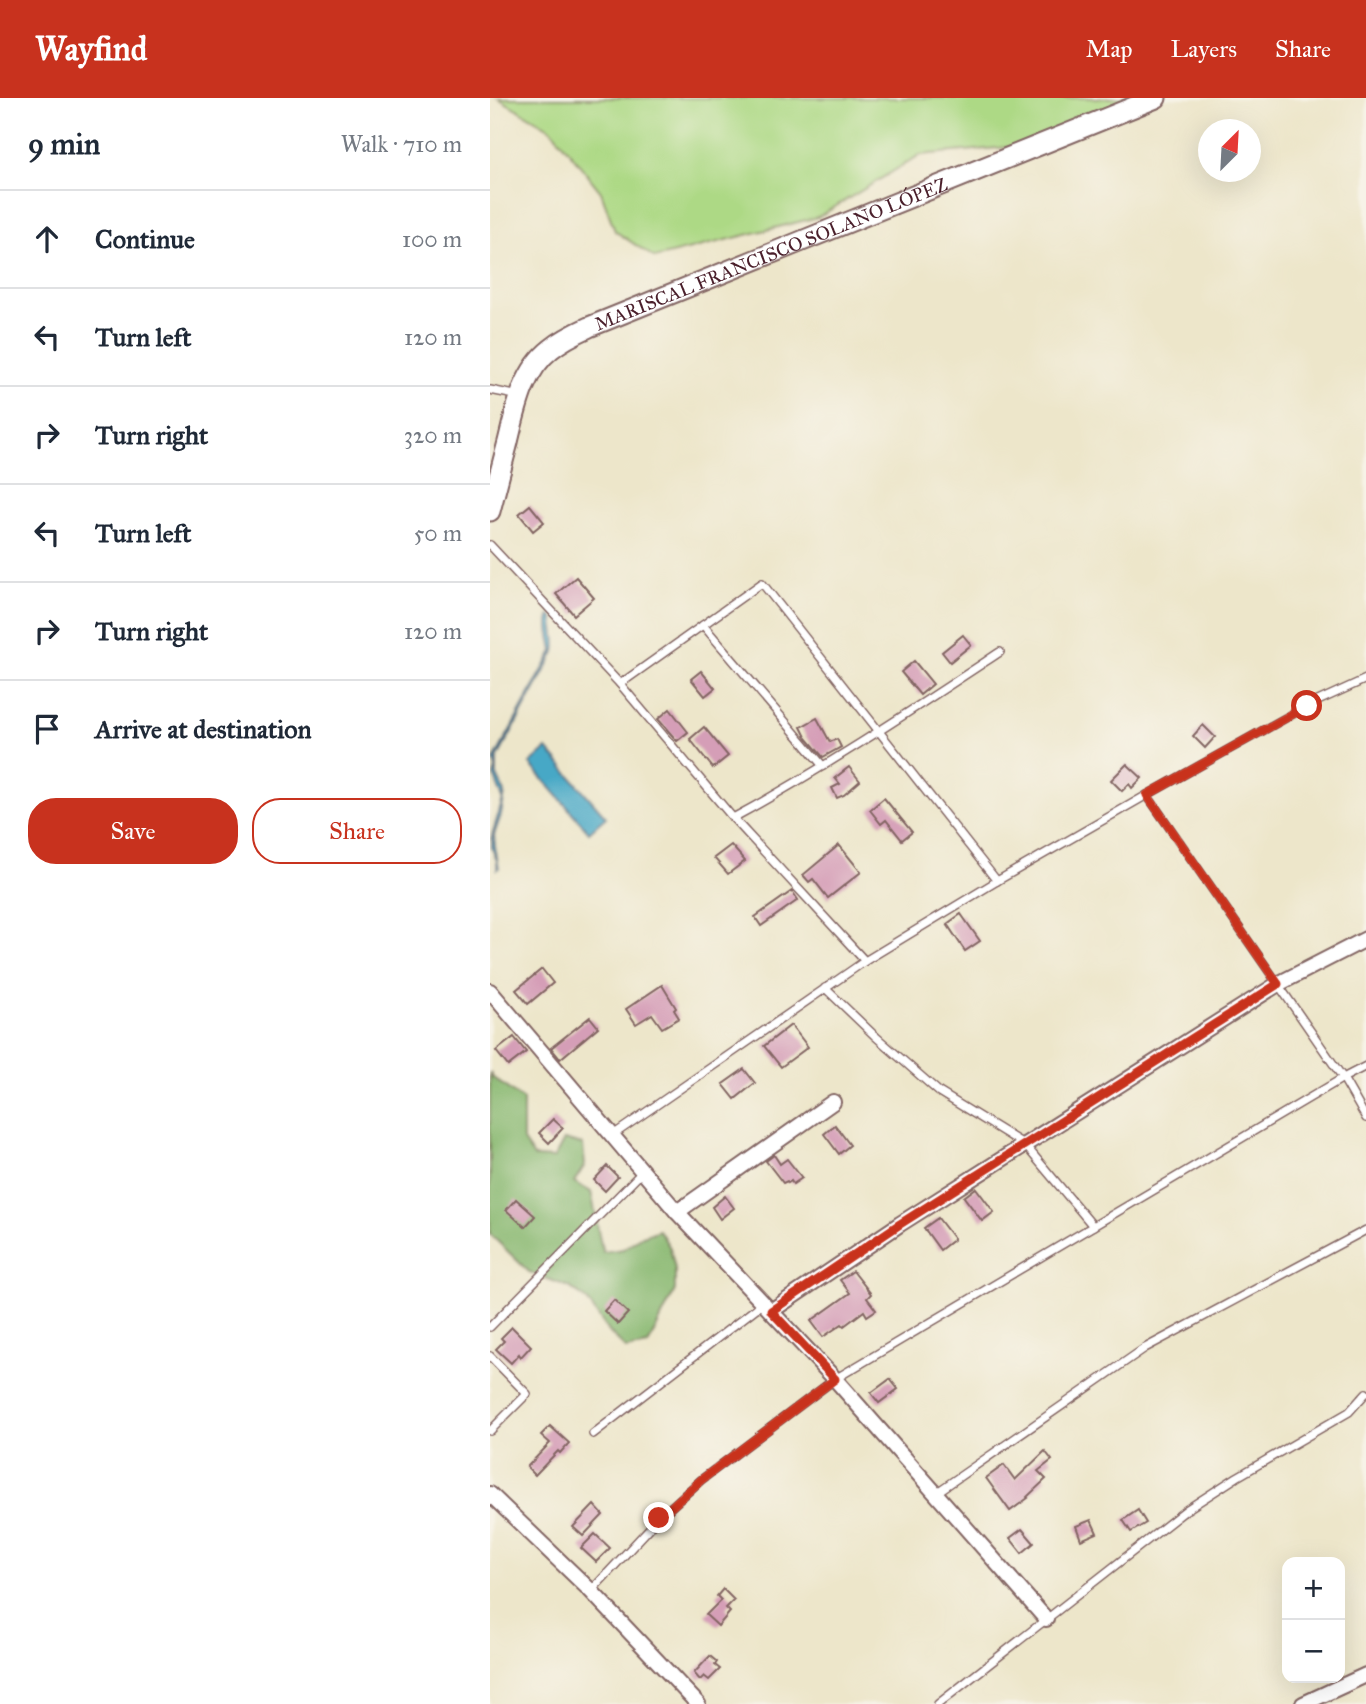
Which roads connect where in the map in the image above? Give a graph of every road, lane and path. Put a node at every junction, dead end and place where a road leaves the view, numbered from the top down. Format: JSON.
{"nodes":[{"id":1,"x":1156,"y":98,"type":"edge"},
{"id":2,"x":490,"y":390,"type":"edge"},
{"id":3,"x":520,"y":396,"type":"junction"},
{"id":4,"x":490,"y":511,"type":"edge"},
{"id":5,"x":490,"y":545,"type":"edge"},
{"id":6,"x":703,"y":625,"type":"junction"},
{"id":7,"x":1000,"y":652,"type":"dead end"},
{"id":8,"x":1366,"y":679,"type":"edge"},
{"id":9,"x":620,"y":684,"type":"junction"},
{"id":10,"x":880,"y":732,"type":"junction"},
{"id":11,"x":823,"y":766,"type":"junction"},
{"id":12,"x":1147,"y":795,"type":"junction"},
{"id":13,"x":733,"y":818,"type":"junction"},
{"id":14,"x":997,"y":881,"type":"junction"},
{"id":15,"x":1366,"y":939,"type":"edge"},
{"id":16,"x":865,"y":961,"type":"junction"},
{"id":17,"x":1278,"y":984,"type":"junction"},
{"id":18,"x":825,"y":988,"type":"junction"},
{"id":19,"x":490,"y":991,"type":"edge"},
{"id":20,"x":1366,"y":1066,"type":"edge"},
{"id":21,"x":1343,"y":1077,"type":"junction"},
{"id":22,"x":833,"y":1102,"type":"dead end"},
{"id":23,"x":1366,"y":1118,"type":"edge"},
{"id":24,"x":613,"y":1135,"type":"junction"},
{"id":25,"x":1025,"y":1144,"type":"junction"},
{"id":26,"x":643,"y":1171,"type":"junction"},
{"id":27,"x":677,"y":1212,"type":"junction"},
{"id":28,"x":1093,"y":1226,"type":"junction"},
{"id":29,"x":1366,"y":1230,"type":"edge"},
{"id":30,"x":767,"y":1307,"type":"junction"},
{"id":31,"x":490,"y":1327,"type":"edge"},
{"id":32,"x":490,"y":1356,"type":"edge"},
{"id":33,"x":835,"y":1379,"type":"junction"},
{"id":34,"x":1366,"y":1393,"type":"edge"},
{"id":35,"x":490,"y":1431,"type":"edge"},
{"id":36,"x":593,"y":1434,"type":"dead end"},
{"id":37,"x":936,"y":1493,"type":"junction"},
{"id":38,"x":490,"y":1494,"type":"edge"},
{"id":39,"x":590,"y":1591,"type":"junction"},
{"id":40,"x":1046,"y":1619,"type":"junction"},
{"id":41,"x":1366,"y":1675,"type":"edge"},
{"id":42,"x":698,"y":1704,"type":"edge"},
{"id":43,"x":938,"y":1704,"type":"edge"},
{"id":44,"x":1303,"y":1704,"type":"edge"}],
"edges":[{"from":1,"to":3,"type":"main road","name":"MARISCAL FRANCISCO SOLANO LÓPEZ"},
{"from":2,"to":3,"type":"lane"},
{"from":3,"to":4,"type":"main road","name":"MARISCAL FRANCISCO SOLANO LÓPEZ"},
{"from":5,"to":9,"type":"lane"},
{"from":6,"to":9,"type":"lane"},
{"from":6,"to":10,"type":"lane"},
{"from":6,"to":11,"type":"lane"},
{"from":7,"to":10,"type":"lane"},
{"from":8,"to":12,"type":"lane"},
{"from":9,"to":13,"type":"lane"},
{"from":10,"to":11,"type":"lane"},
{"from":10,"to":14,"type":"lane"},
{"from":11,"to":13,"type":"lane"},
{"from":12,"to":14,"type":"lane"},
{"from":12,"to":17,"type":"lane"},
{"from":13,"to":16,"type":"lane"},
{"from":14,"to":16,"type":"lane"},
{"from":15,"to":17,"type":"street"},
{"from":16,"to":18,"type":"lane"},
{"from":17,"to":21,"type":"lane"},
{"from":17,"to":25,"type":"street"},
{"from":18,"to":24,"type":"lane"},
{"from":18,"to":25,"type":"lane"},
{"from":19,"to":24,"type":"street"},
{"from":20,"to":21,"type":"lane"},
{"from":21,"to":23,"type":"lane"},
{"from":21,"to":28,"type":"lane"},
{"from":22,"to":27,"type":"street"},
{"from":24,"to":26,"type":"street"},
{"from":25,"to":28,"type":"lane"},
{"from":25,"to":30,"type":"street"},
{"from":26,"to":27,"type":"street"},
{"from":26,"to":31,"type":"lane"},
{"from":27,"to":30,"type":"street"},
{"from":28,"to":33,"type":"lane"},
{"from":29,"to":37,"type":"lane"},
{"from":30,"to":33,"type":"street"},
{"from":30,"to":36,"type":"lane"},
{"from":32,"to":35,"type":"lane"},
{"from":33,"to":37,"type":"street"},
{"from":33,"to":39,"type":"lane"},
{"from":34,"to":40,"type":"lane"},
{"from":37,"to":40,"type":"street"},
{"from":38,"to":39,"type":"street"},
{"from":39,"to":42,"type":"street"},
{"from":40,"to":43,"type":"lane"},
{"from":41,"to":44,"type":"street"}]}
